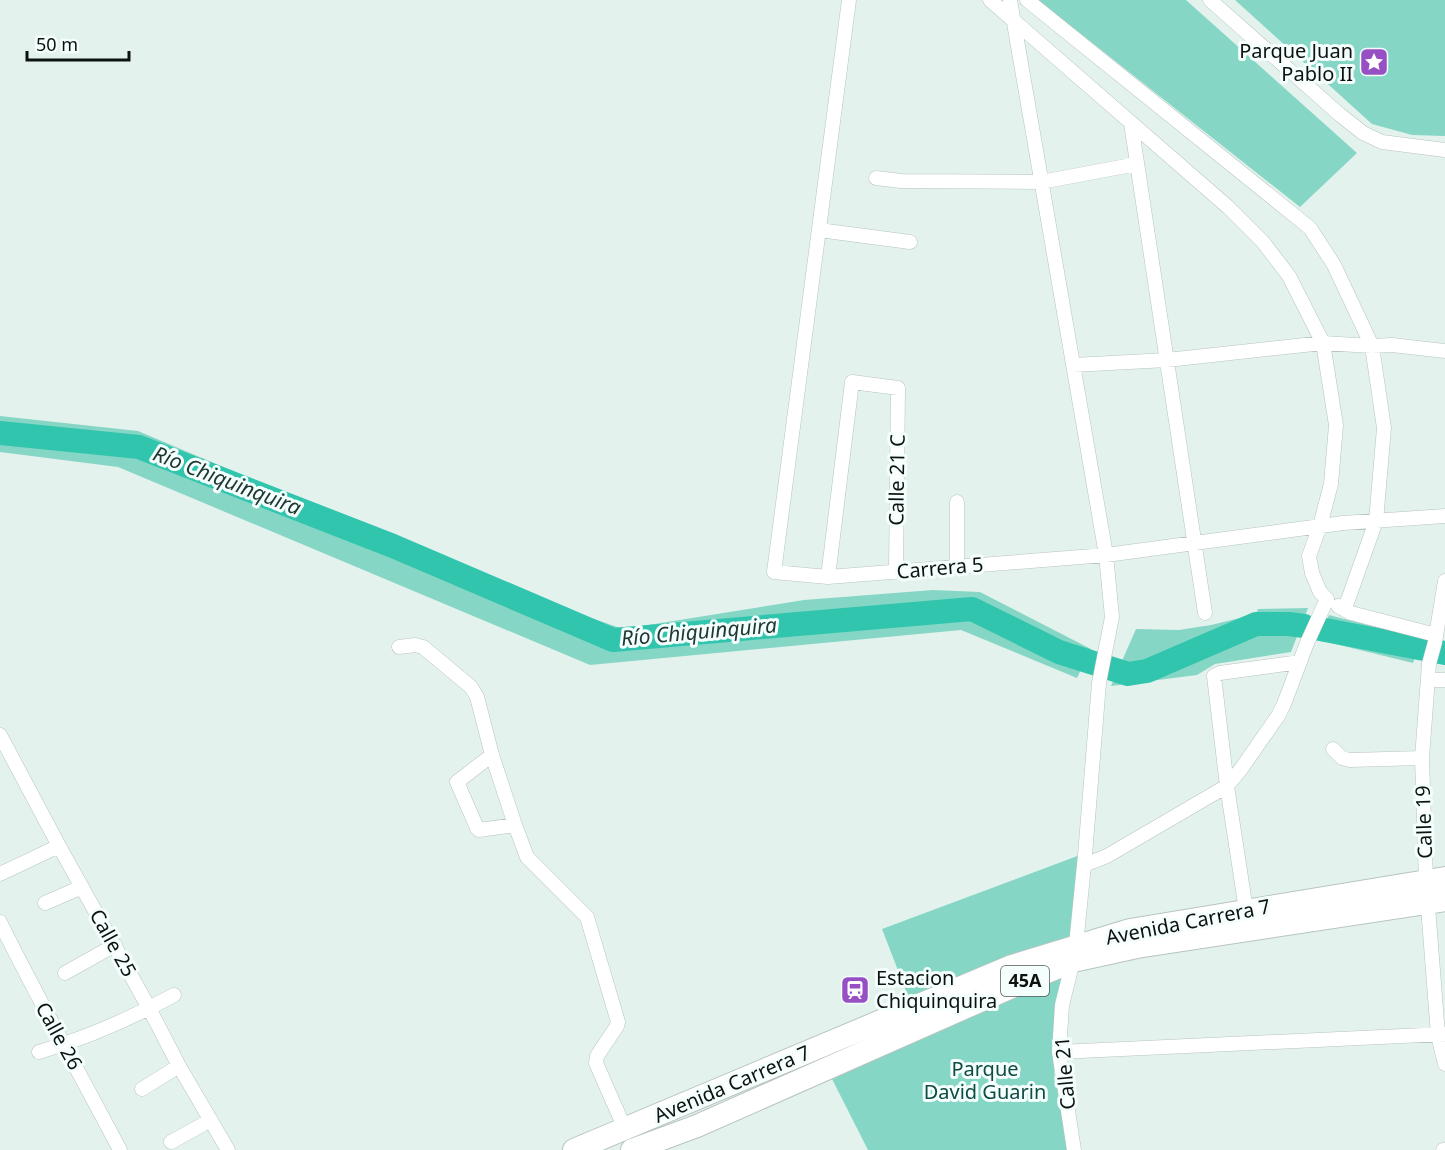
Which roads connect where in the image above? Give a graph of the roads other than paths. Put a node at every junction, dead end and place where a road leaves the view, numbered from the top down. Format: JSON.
{"nodes":[{"id":1,"x":849,"y":0,"type":"edge"},
{"id":2,"x":990,"y":0,"type":"edge"},
{"id":3,"x":1010,"y":0,"type":"edge"},
{"id":4,"x":1027,"y":0,"type":"edge"},
{"id":5,"x":1210,"y":0,"type":"edge"},
{"id":6,"x":1014,"y":20,"type":"junction"},
{"id":7,"x":1131,"y":123,"type":"junction"},
{"id":8,"x":1445,"y":150,"type":"edge"},
{"id":9,"x":1137,"y":164,"type":"junction"},
{"id":10,"x":876,"y":178,"type":"dead end"},
{"id":11,"x":1041,"y":182,"type":"junction"},
{"id":12,"x":819,"y":230,"type":"junction"},
{"id":13,"x":910,"y":242,"type":"dead end"},
{"id":14,"x":1323,"y":343,"type":"junction"},
{"id":15,"x":1372,"y":346,"type":"junction"},
{"id":16,"x":1445,"y":351,"type":"edge"},
{"id":17,"x":1167,"y":360,"type":"junction"},
{"id":18,"x":1073,"y":365,"type":"junction"},
{"id":19,"x":957,"y":502,"type":"dead end"},
{"id":20,"x":1445,"y":516,"type":"edge"},
{"id":21,"x":1376,"y":521,"type":"junction"},
{"id":22,"x":1320,"y":526,"type":"junction"},
{"id":23,"x":1196,"y":543,"type":"junction"},
{"id":24,"x":1106,"y":555,"type":"junction"},
{"id":25,"x":957,"y":567,"type":"junction"},
{"id":26,"x":896,"y":572,"type":"junction"},
{"id":27,"x":828,"y":577,"type":"junction"},
{"id":28,"x":1445,"y":581,"type":"edge"},
{"id":29,"x":1327,"y":599,"type":"junction"},
{"id":30,"x":1343,"y":609,"type":"junction"},
{"id":31,"x":1206,"y":613,"type":"dead end"},
{"id":32,"x":1435,"y":639,"type":"junction"},
{"id":33,"x":399,"y":647,"type":"dead end"},
{"id":34,"x":1300,"y":662,"type":"junction"},
{"id":35,"x":1428,"y":680,"type":"junction"},
{"id":36,"x":1445,"y":680,"type":"edge"},
{"id":37,"x":0,"y":735,"type":"edge"},
{"id":38,"x":1333,"y":749,"type":"dead end"},
{"id":39,"x":492,"y":755,"type":"junction"},
{"id":40,"x":1422,"y":758,"type":"junction"},
{"id":41,"x":1227,"y":786,"type":"junction"},
{"id":42,"x":514,"y":825,"type":"junction"},
{"id":43,"x":59,"y":846,"type":"junction"},
{"id":44,"x":1084,"y":865,"type":"junction"},
{"id":45,"x":0,"y":874,"type":"edge"},
{"id":46,"x":82,"y":887,"type":"junction"},
{"id":47,"x":1436,"y":890,"type":"edge"},
{"id":48,"x":45,"y":903,"type":"dead end"},
{"id":49,"x":1246,"y":910,"type":"junction"},
{"id":50,"x":0,"y":922,"type":"edge"},
{"id":51,"x":114,"y":945,"type":"junction"},
{"id":52,"x":1075,"y":953,"type":"junction"},
{"id":53,"x":65,"y":973,"type":"dead end"},
{"id":54,"x":1440,"y":987,"type":"edge"},
{"id":55,"x":174,"y":995,"type":"dead end"},
{"id":56,"x":149,"y":1008,"type":"junction"},
{"id":57,"x":1442,"y":1034,"type":"edge"},
{"id":58,"x":65,"y":1044,"type":"junction"},
{"id":59,"x":39,"y":1052,"type":"dead end"},
{"id":60,"x":1059,"y":1052,"type":"junction"},
{"id":61,"x":1445,"y":1064,"type":"edge"},
{"id":62,"x":179,"y":1066,"type":"junction"},
{"id":63,"x":142,"y":1089,"type":"dead end"},
{"id":64,"x":211,"y":1120,"type":"junction"},
{"id":65,"x":628,"y":1139,"type":"edge"},
{"id":66,"x":171,"y":1142,"type":"dead end"},
{"id":67,"x":120,"y":1150,"type":"edge"},
{"id":68,"x":228,"y":1150,"type":"edge"},
{"id":69,"x":574,"y":1150,"type":"edge"},
{"id":70,"x":1074,"y":1150,"type":"edge"}],
"edges":[{"from":1,"to":12,"type":"street"},
{"from":2,"to":6,"type":"street"},
{"from":3,"to":6,"type":"street","name":"Calle 21"},
{"from":4,"to":15,"type":"street"},
{"from":5,"to":8,"type":"street"},
{"from":6,"to":7,"type":"street"},
{"from":6,"to":11,"type":"street","name":"Calle 21"},
{"from":7,"to":9,"type":"street"},
{"from":7,"to":14,"type":"street"},
{"from":9,"to":11,"type":"street"},
{"from":9,"to":17,"type":"street"},
{"from":10,"to":11,"type":"street"},
{"from":11,"to":18,"type":"street","name":"Calle 21"},
{"from":12,"to":13,"type":"street"},
{"from":12,"to":27,"type":"street","name":"Carrera 5"},
{"from":14,"to":15,"type":"street"},
{"from":14,"to":17,"type":"street"},
{"from":14,"to":22,"type":"street"},
{"from":15,"to":16,"type":"street"},
{"from":15,"to":21,"type":"street"},
{"from":17,"to":18,"type":"street"},
{"from":17,"to":23,"type":"street"},
{"from":18,"to":24,"type":"street","name":"Calle 21"},
{"from":19,"to":25,"type":"street"},
{"from":20,"to":21,"type":"street","name":"Carrera 5"},
{"from":21,"to":22,"type":"street","name":"Carrera 5"},
{"from":21,"to":30,"type":"street"},
{"from":22,"to":23,"type":"street","name":"Carrera 5"},
{"from":22,"to":29,"type":"street"},
{"from":23,"to":24,"type":"street","name":"Carrera 5"},
{"from":23,"to":31,"type":"street"},
{"from":24,"to":25,"type":"street","name":"Carrera 5"},
{"from":24,"to":44,"type":"street","name":"Calle 21"},
{"from":25,"to":26,"type":"street","name":"Carrera 5"},
{"from":26,"to":27,"type":"street","name":"Carrera 5"},
{"from":26,"to":27,"type":"street","name":"Calle 21 C"},
{"from":28,"to":32,"type":"street","name":"Calle 19"},
{"from":29,"to":30,"type":"street"},
{"from":29,"to":34,"type":"street"},
{"from":30,"to":32,"type":"street"},
{"from":32,"to":35,"type":"street","name":"Calle 19"},
{"from":33,"to":39,"type":"street"},
{"from":34,"to":41,"type":"street"},
{"from":34,"to":41,"type":"street"},
{"from":35,"to":36,"type":"street"},
{"from":35,"to":40,"type":"street","name":"Calle 19"},
{"from":37,"to":43,"type":"street","name":"Calle 25"},
{"from":38,"to":40,"type":"street"},
{"from":39,"to":42,"type":"street"},
{"from":39,"to":42,"type":"street"},
{"from":40,"to":47,"type":"street","name":"Calle 19"},
{"from":41,"to":44,"type":"street"},
{"from":41,"to":49,"type":"street"},
{"from":42,"to":65,"type":"street"},
{"from":43,"to":45,"type":"street"},
{"from":43,"to":46,"type":"street","name":"Calle 25"},
{"from":44,"to":52,"type":"street","name":"Calle 21"},
{"from":46,"to":48,"type":"street"},
{"from":46,"to":51,"type":"street","name":"Calle 25"},
{"from":47,"to":49,"type":"main road","name":"Avenida Carrera 7","number":"45A"},
{"from":47,"to":52,"type":"main road","name":"Avenida Carrera 7","number":"45A"},
{"from":47,"to":54,"type":"street","name":"Calle 19"},
{"from":49,"to":52,"type":"main road","name":"Avenida Carrera 7","number":"45A"},
{"from":50,"to":58,"type":"street","name":"Calle 26"},
{"from":51,"to":53,"type":"street"},
{"from":51,"to":56,"type":"street","name":"Calle 25"},
{"from":52,"to":60,"type":"street","name":"Calle 21"},
{"from":52,"to":65,"type":"main road","name":"Avenida Carrera 7","number":"45A"},
{"from":54,"to":57,"type":"street","name":"Calle 19"},
{"from":55,"to":56,"type":"street"},
{"from":56,"to":58,"type":"street"},
{"from":56,"to":62,"type":"street","name":"Calle 25"},
{"from":57,"to":60,"type":"street"},
{"from":57,"to":61,"type":"street","name":"Calle 19"},
{"from":58,"to":59,"type":"street"},
{"from":58,"to":67,"type":"street","name":"Calle 26"},
{"from":60,"to":70,"type":"street","name":"Calle 21"},
{"from":62,"to":63,"type":"street"},
{"from":62,"to":64,"type":"street","name":"Calle 25"},
{"from":64,"to":66,"type":"street"},
{"from":64,"to":68,"type":"street","name":"Calle 25"},
{"from":65,"to":69,"type":"main road","name":"Avenida Carrera 7","number":"45A"}]}
